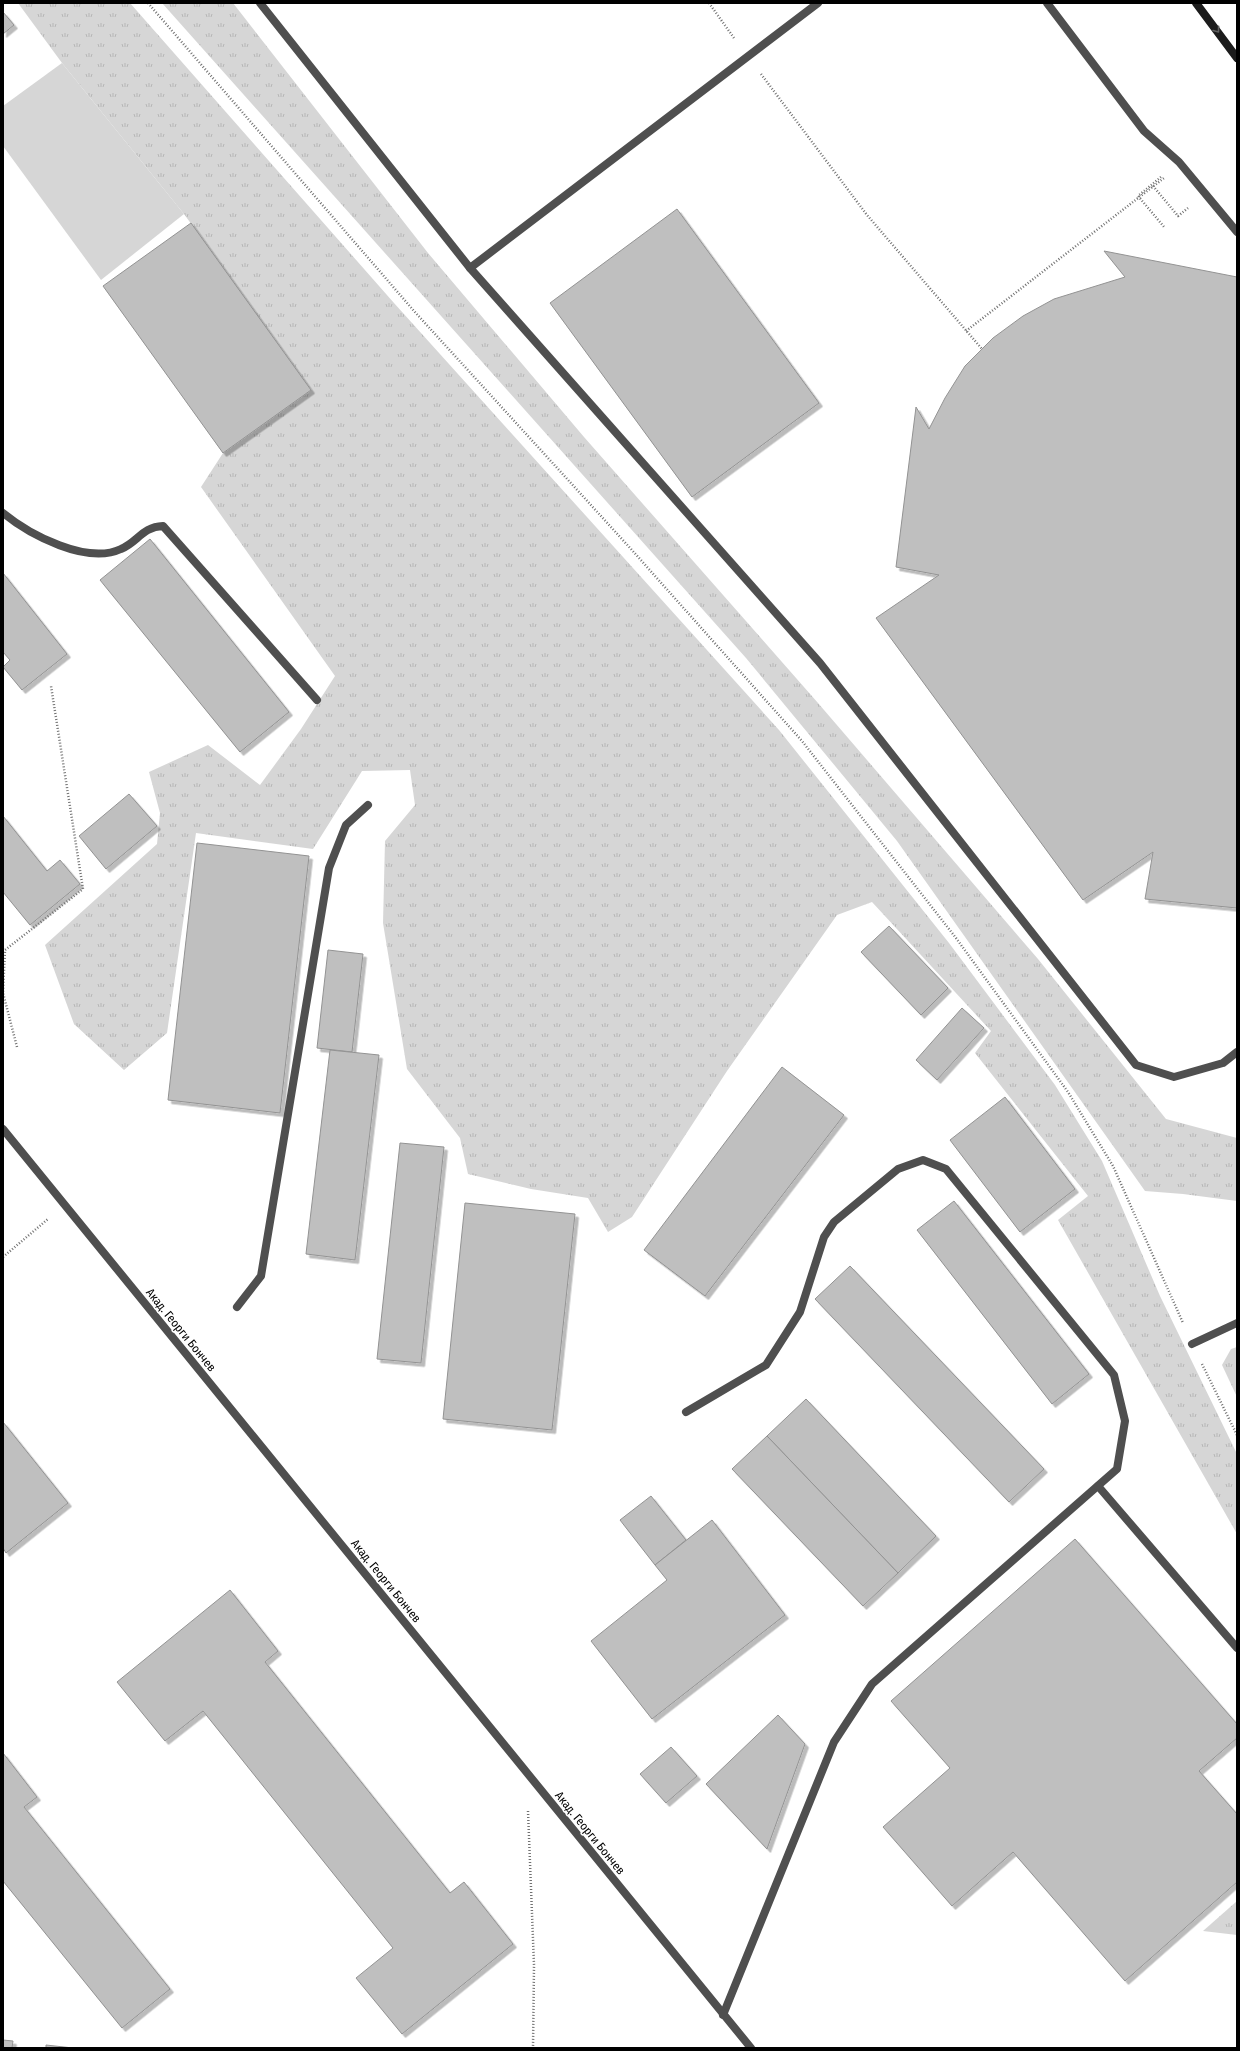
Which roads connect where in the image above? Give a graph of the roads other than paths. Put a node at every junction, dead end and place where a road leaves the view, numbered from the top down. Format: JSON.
{"nodes":[{"id":1,"x":260,"y":3,"type":"edge"},
{"id":2,"x":818,"y":3,"type":"edge"},
{"id":3,"x":1047,"y":3,"type":"edge"},
{"id":4,"x":1196,"y":3,"type":"edge"},
{"id":5,"x":1237,"y":58,"type":"edge"},
{"id":6,"x":1237,"y":232,"type":"edge"},
{"id":7,"x":470,"y":268,"type":"junction"},
{"id":8,"x":3,"y":513,"type":"edge"},
{"id":9,"x":317,"y":700,"type":"dead end"},
{"id":10,"x":368,"y":805,"type":"dead end"},
{"id":11,"x":1237,"y":1052,"type":"edge"},
{"id":12,"x":3,"y":1129,"type":"edge"},
{"id":13,"x":237,"y":1307,"type":"dead end"},
{"id":14,"x":1237,"y":1323,"type":"edge"},
{"id":15,"x":1192,"y":1344,"type":"road end"},
{"id":16,"x":686,"y":1412,"type":"dead end"},
{"id":17,"x":1098,"y":1486,"type":"junction"},
{"id":18,"x":1237,"y":1648,"type":"edge"},
{"id":19,"x":724,"y":2015,"type":"junction"},
{"id":20,"x":751,"y":2048,"type":"edge"}],
"edges":[{"from":1,"to":7,"type":"street"},
{"from":2,"to":7,"type":"street"},
{"from":3,"to":6,"type":"street"},
{"from":4,"to":5,"type":"main road","one_way":true},
{"from":7,"to":11,"type":"street"},
{"from":8,"to":9,"type":"street"},
{"from":10,"to":13,"type":"street"},
{"from":12,"to":19,"type":"street","name":"Акад. Георги Бончев"},
{"from":14,"to":15,"type":"street"},
{"from":16,"to":17,"type":"street"},
{"from":17,"to":18,"type":"street"},
{"from":17,"to":19,"type":"street"},
{"from":19,"to":20,"type":"street","name":"Акад. Георги Бончев"}]}
